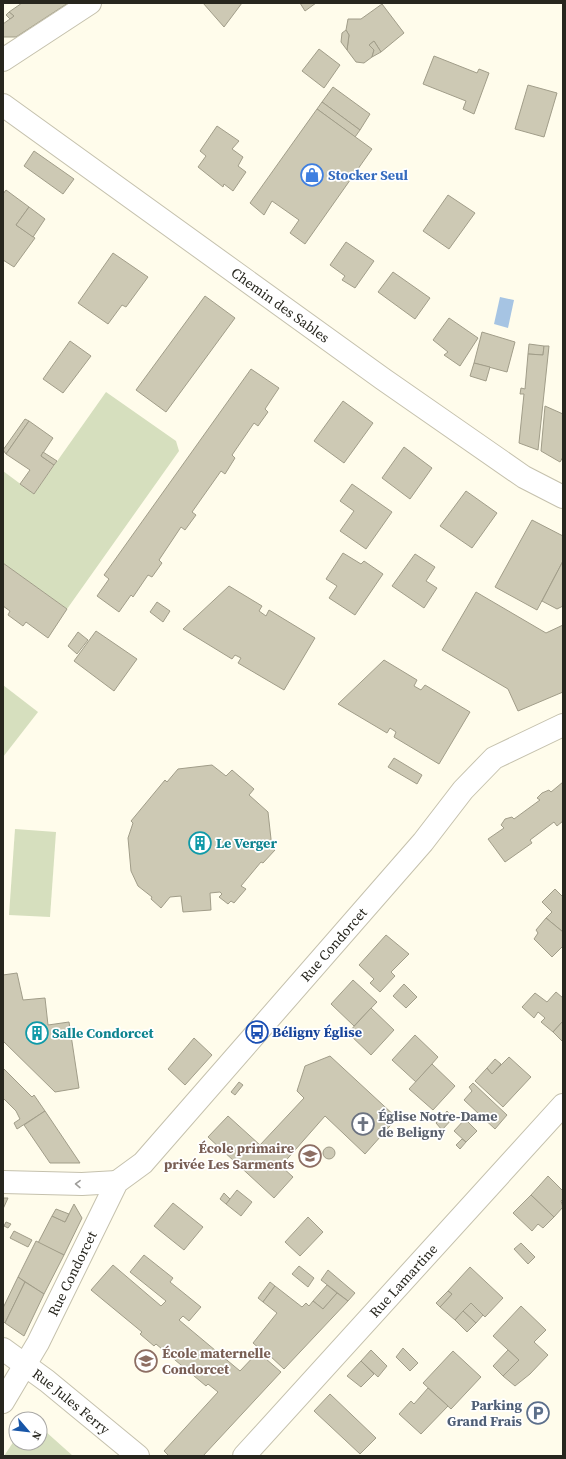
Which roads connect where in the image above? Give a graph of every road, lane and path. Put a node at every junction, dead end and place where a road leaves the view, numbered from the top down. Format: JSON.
{"nodes":[{"id":1,"x":90,"y":3,"type":"edge"},
{"id":2,"x":3,"y":60,"type":"edge"},
{"id":3,"x":3,"y":105,"type":"edge"},
{"id":4,"x":563,"y":497,"type":"edge"},
{"id":5,"x":563,"y":724,"type":"edge"},
{"id":6,"x":563,"y":1105,"type":"edge"},
{"id":7,"x":3,"y":1182,"type":"edge"},
{"id":8,"x":117,"y":1182,"type":"junction"},
{"id":9,"x":3,"y":1349,"type":"edge"},
{"id":10,"x":25,"y":1365,"type":"junction"},
{"id":11,"x":3,"y":1402,"type":"edge"},
{"id":12,"x":138,"y":1456,"type":"edge"},
{"id":13,"x":244,"y":1456,"type":"edge"}],
"edges":[{"from":1,"to":2,"type":"street"},
{"from":3,"to":4,"type":"street","name":"Chemin des Sables"},
{"from":5,"to":8,"type":"street","name":"Rue Condorcet"},
{"from":6,"to":13,"type":"street","name":"Rue Lamartine"},
{"from":8,"to":7,"type":"street","one_way":true},
{"from":8,"to":10,"type":"street","name":"Rue Condorcet"},
{"from":9,"to":10,"type":"street","name":"Rue Jules Ferry"},
{"from":10,"to":11,"type":"street","name":"Rue Condorcet"},
{"from":10,"to":12,"type":"street","name":"Rue Jules Ferry"}]}
